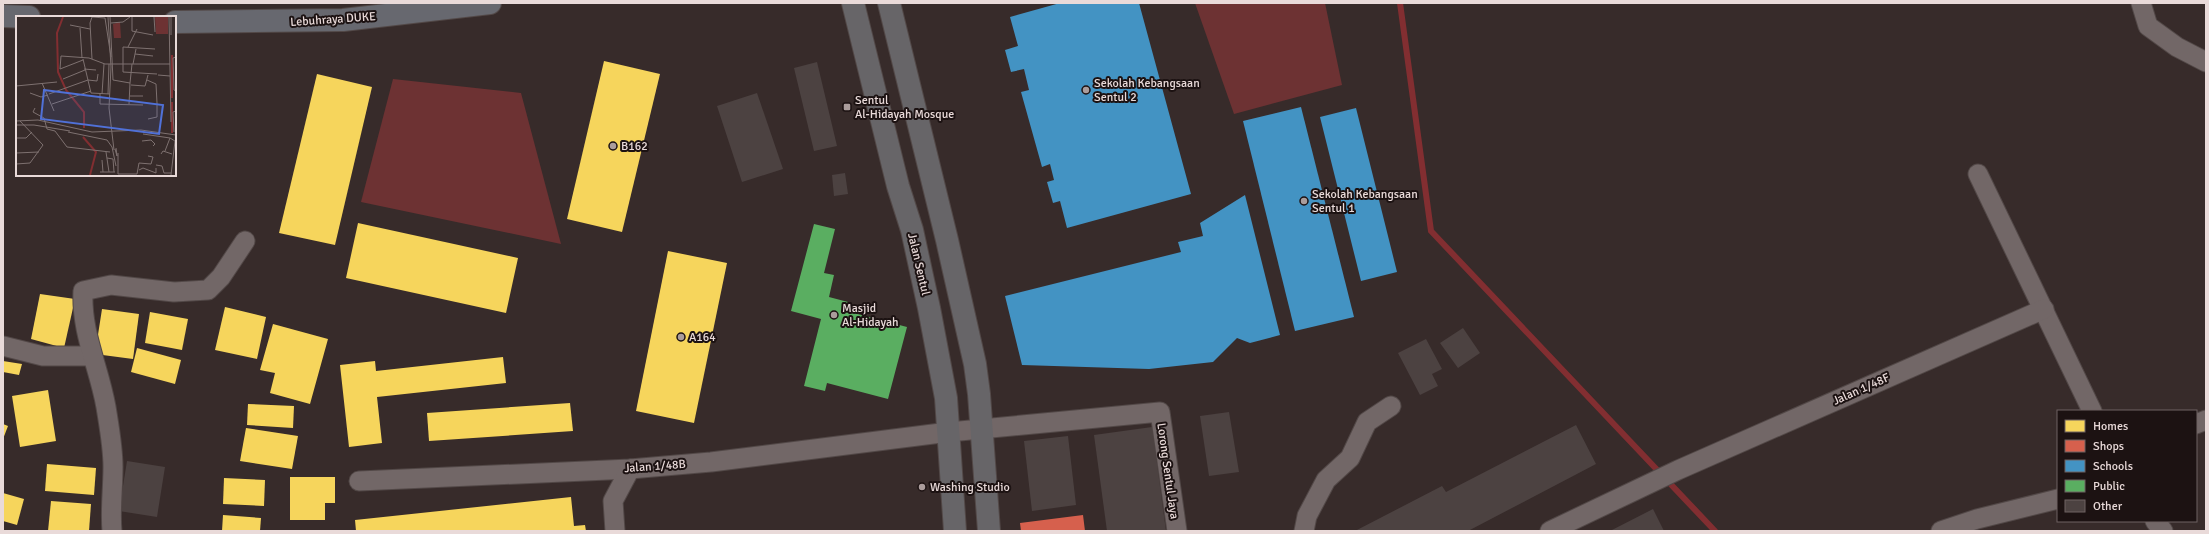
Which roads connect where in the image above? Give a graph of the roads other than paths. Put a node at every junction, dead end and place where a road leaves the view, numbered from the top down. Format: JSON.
{"nodes":[{"id":1,"x":490,"y":3,"type":"edge"},
{"id":2,"x":853,"y":3,"type":"edge"},
{"id":3,"x":889,"y":3,"type":"edge"},
{"id":4,"x":2141,"y":3,"type":"edge"},
{"id":5,"x":3,"y":16,"type":"edge"},
{"id":6,"x":16,"y":16,"type":"edge"},
{"id":7,"x":176,"y":22,"type":"edge"},
{"id":8,"x":2206,"y":62,"type":"edge"},
{"id":9,"x":1978,"y":174,"type":"dead end"},
{"id":10,"x":245,"y":241,"type":"dead end"},
{"id":11,"x":2044,"y":309,"type":"junction"},
{"id":12,"x":3,"y":346,"type":"edge"},
{"id":13,"x":91,"y":356,"type":"junction"},
{"id":14,"x":1391,"y":406,"type":"dead end"},
{"id":15,"x":2092,"y":410,"type":"edge"},
{"id":16,"x":1160,"y":412,"type":"joint"},
{"id":17,"x":982,"y":429,"type":"junction"},
{"id":18,"x":949,"y":432,"type":"junction"},
{"id":19,"x":630,"y":468,"type":"junction"},
{"id":20,"x":359,"y":481,"type":"dead end"},
{"id":21,"x":2057,"y":499,"type":"edge"},
{"id":22,"x":2156,"y":522,"type":"edge"},
{"id":23,"x":112,"y":531,"type":"edge"},
{"id":24,"x":616,"y":531,"type":"edge"},
{"id":25,"x":955,"y":531,"type":"edge"},
{"id":26,"x":989,"y":531,"type":"edge"},
{"id":27,"x":1177,"y":531,"type":"edge"},
{"id":28,"x":1304,"y":531,"type":"edge"},
{"id":29,"x":1550,"y":531,"type":"edge"},
{"id":30,"x":1941,"y":531,"type":"edge"},
{"id":31,"x":2163,"y":531,"type":"edge"}],
"edges":[{"from":1,"to":7,"type":"highway","name":"Lebuhraya DUKE"},
{"from":2,"to":18,"type":"main road","name":"Jalan Sentul"},
{"from":3,"to":17,"type":"main road"},
{"from":4,"to":8,"type":"street"},
{"from":5,"to":6,"type":"highway"},
{"from":9,"to":11,"type":"street"},
{"from":10,"to":13,"type":"street"},
{"from":11,"to":15,"type":"street"},
{"from":11,"to":29,"type":"street","name":"Jalan 1/48F"},
{"from":12,"to":13,"type":"street"},
{"from":13,"to":23,"type":"street"},
{"from":14,"to":28,"type":"street"},
{"from":16,"to":17,"type":"street","name":"Jalan 1/48B"},
{"from":16,"to":27,"type":"street","name":"Lorong Sentul Jaya"},
{"from":17,"to":18,"type":"street","name":"Jalan 1/48B"},
{"from":17,"to":26,"type":"main road"},
{"from":18,"to":19,"type":"street","name":"Jalan 1/48B"},
{"from":18,"to":25,"type":"main road","name":"Jalan Sentul"},
{"from":19,"to":20,"type":"street","name":"Jalan 1/48B"},
{"from":19,"to":24,"type":"street"},
{"from":21,"to":30,"type":"street"},
{"from":22,"to":31,"type":"street"}]}
